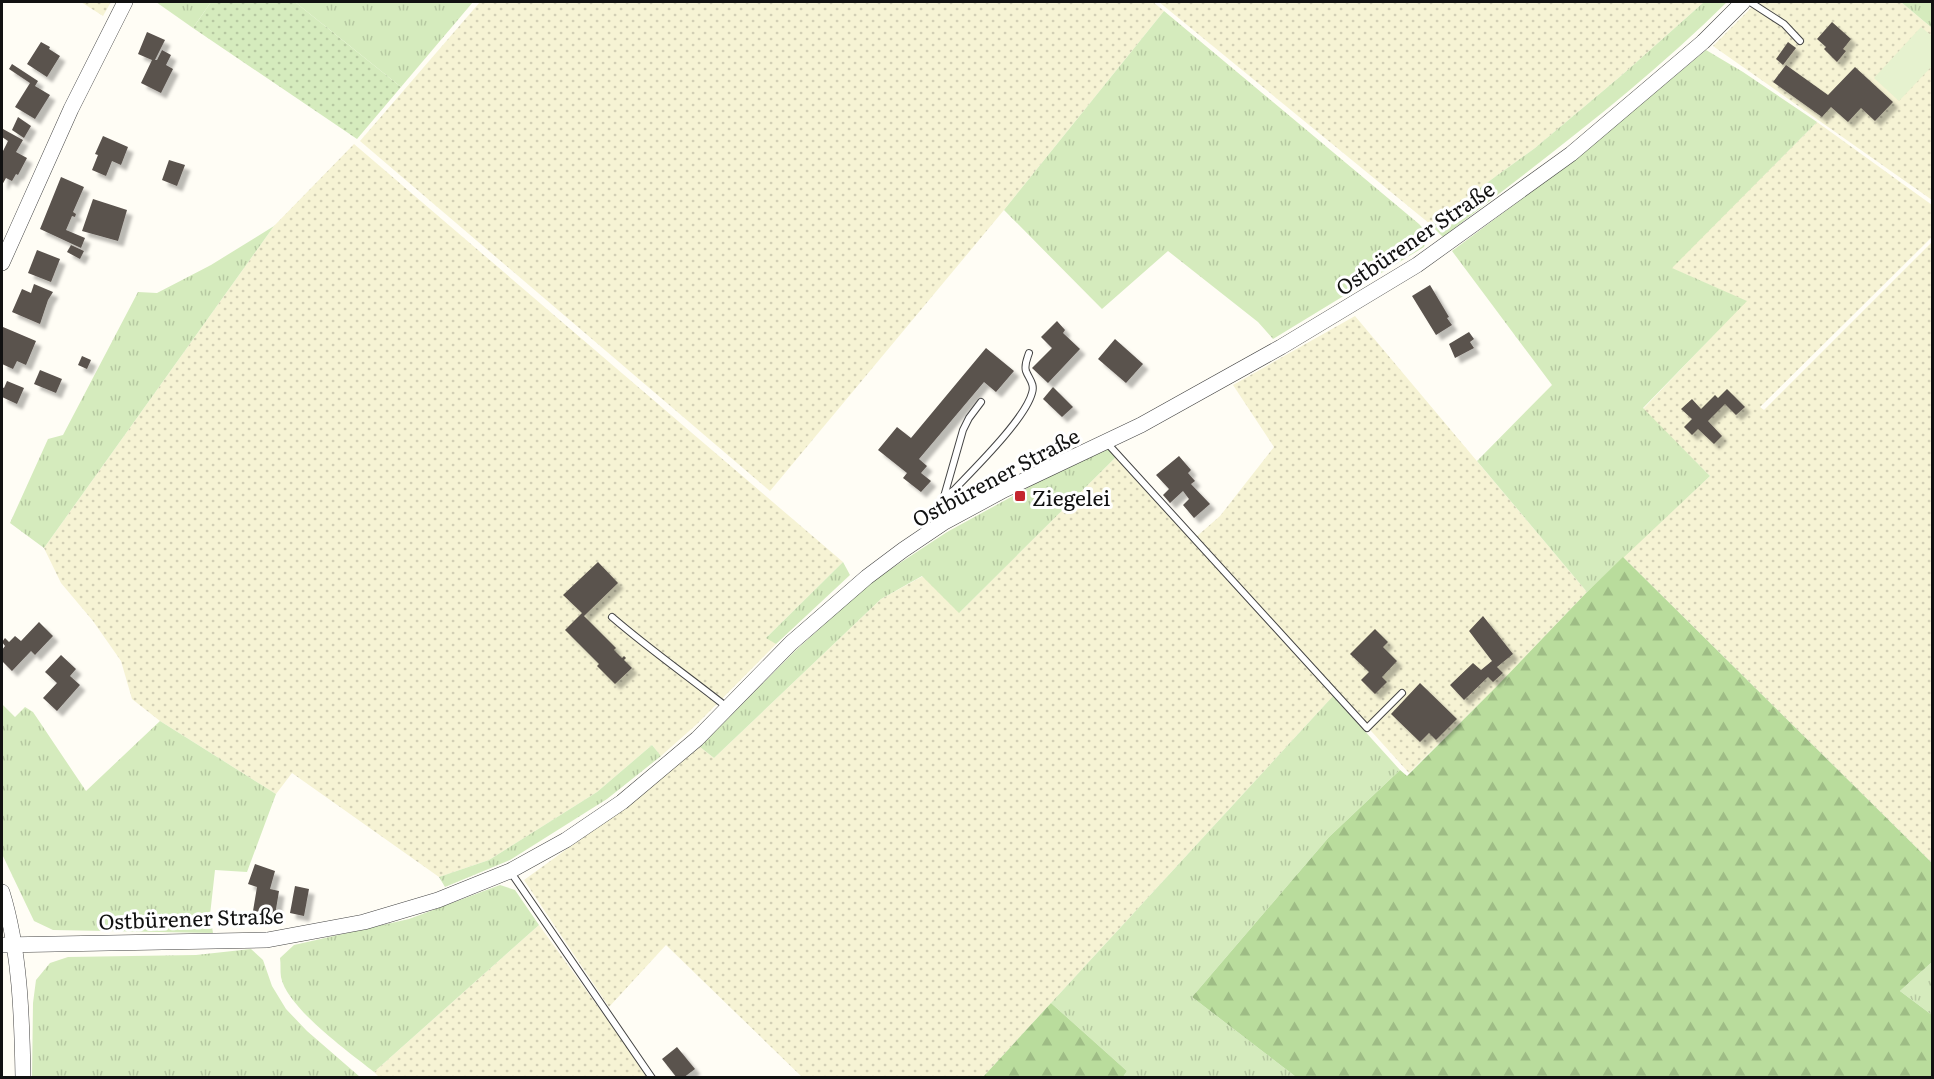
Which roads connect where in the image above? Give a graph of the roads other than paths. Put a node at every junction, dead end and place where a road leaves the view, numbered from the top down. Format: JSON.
{"nodes":[{"id":1,"x":125,"y":2,"type":"edge"},
{"id":2,"x":1743,"y":2,"type":"edge"},
{"id":3,"x":1750,"y":2,"type":"edge"},
{"id":4,"x":1800,"y":41,"type":"dead end"},
{"id":5,"x":2,"y":263,"type":"edge"},
{"id":6,"x":1029,"y":353,"type":"dead end"},
{"id":7,"x":981,"y":402,"type":"dead end"},
{"id":8,"x":1106,"y":442,"type":"junction"},
{"id":9,"x":944,"y":497,"type":"junction"},
{"id":10,"x":943,"y":523,"type":"junction"},
{"id":11,"x":612,"y":617,"type":"dead end"},
{"id":12,"x":1402,"y":693,"type":"dead end"},
{"id":13,"x":728,"y":708,"type":"junction"},
{"id":14,"x":510,"y":871,"type":"junction"},
{"id":15,"x":2,"y":892,"type":"edge"},
{"id":16,"x":7,"y":944,"type":"edge"},
{"id":17,"x":23,"y":1077,"type":"edge"},
{"id":18,"x":652,"y":1077,"type":"edge"}],
"edges":[{"from":1,"to":5,"type":"street"},
{"from":2,"to":8,"type":"street","name":"Ostbürener Straße"},
{"from":3,"to":4,"type":"lane"},
{"from":6,"to":9,"type":"lane"},
{"from":7,"to":9,"type":"lane"},
{"from":8,"to":10,"type":"street","name":"Ostbürener Straße"},
{"from":8,"to":12,"type":"lane"},
{"from":9,"to":10,"type":"lane"},
{"from":10,"to":13,"type":"street","name":"Ostbürener Straße"},
{"from":11,"to":13,"type":"lane"},
{"from":13,"to":14,"type":"street","name":"Ostbürener Straße"},
{"from":14,"to":16,"type":"street","name":"Ostbürener Straße"},
{"from":14,"to":18,"type":"lane"},
{"from":15,"to":16,"type":"street"},
{"from":16,"to":17,"type":"street"}]}
